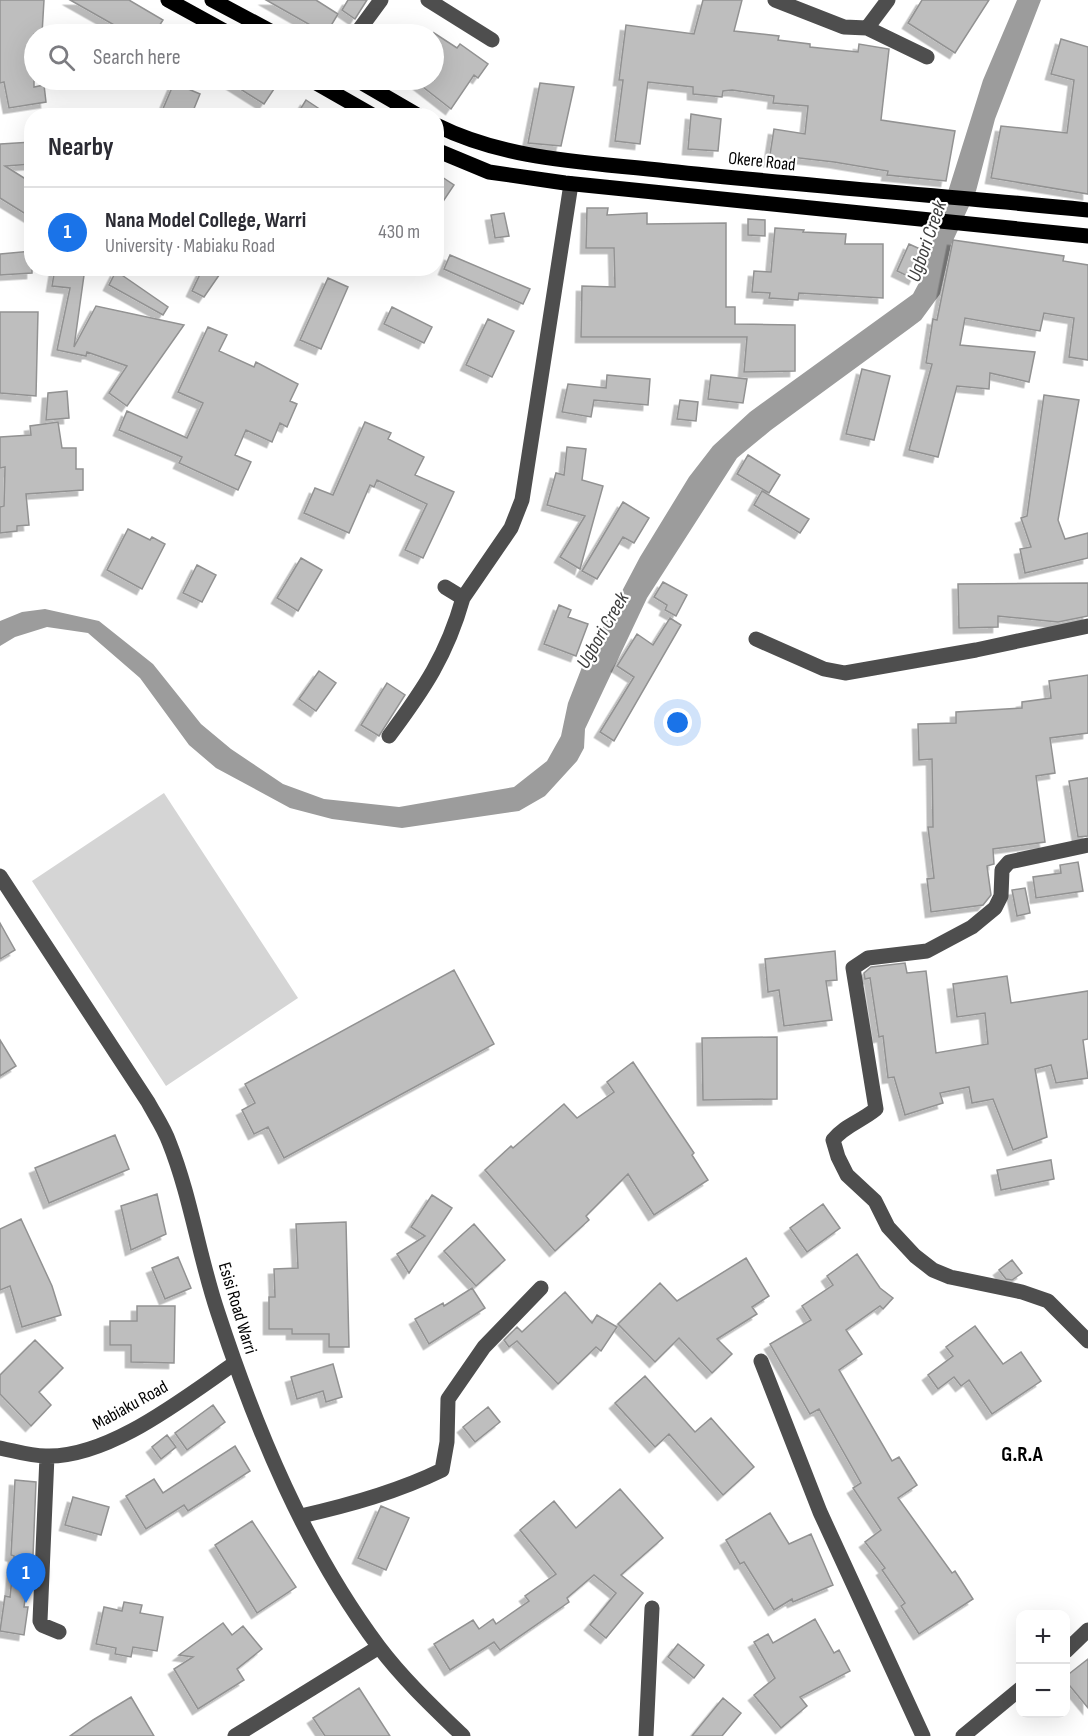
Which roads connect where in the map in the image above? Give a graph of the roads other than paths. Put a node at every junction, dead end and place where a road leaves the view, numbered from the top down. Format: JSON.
{"nodes":[{"id":1,"x":168,"y":0,"type":"edge"},
{"id":2,"x":212,"y":0,"type":"edge"},
{"id":3,"x":381,"y":0,"type":"edge"},
{"id":4,"x":428,"y":0,"type":"edge"},
{"id":5,"x":775,"y":0,"type":"edge"},
{"id":6,"x":888,"y":0,"type":"edge"},
{"id":7,"x":212,"y":24,"type":"edge"},
{"id":8,"x":257,"y":24,"type":"edge"},
{"id":9,"x":363,"y":24,"type":"edge"},
{"id":10,"x":867,"y":28,"type":"junction"},
{"id":11,"x":492,"y":40,"type":"dead end"},
{"id":12,"x":927,"y":57,"type":"dead end"},
{"id":13,"x":328,"y":90,"type":"edge"},
{"id":14,"x":374,"y":90,"type":"edge"},
{"id":15,"x":360,"y":108,"type":"edge"},
{"id":16,"x":405,"y":108,"type":"edge"},
{"id":17,"x":444,"y":128,"type":"edge"},
{"id":18,"x":444,"y":153,"type":"edge"},
{"id":19,"x":571,"y":184,"type":"junction"},
{"id":20,"x":1088,"y":210,"type":"edge"},
{"id":21,"x":1088,"y":236,"type":"edge"},
{"id":22,"x":445,"y":587,"type":"dead end"},
{"id":23,"x":463,"y":598,"type":"junction"},
{"id":24,"x":1088,"y":626,"type":"edge"},
{"id":25,"x":756,"y":639,"type":"dead end"},
{"id":26,"x":389,"y":736,"type":"dead end"},
{"id":27,"x":1088,"y":845,"type":"edge"},
{"id":28,"x":0,"y":876,"type":"edge"},
{"id":29,"x":541,"y":1288,"type":"dead end"},
{"id":30,"x":1088,"y":1341,"type":"edge"},
{"id":31,"x":761,"y":1361,"type":"dead end"},
{"id":32,"x":235,"y":1363,"type":"junction"},
{"id":33,"x":0,"y":1448,"type":"edge"},
{"id":34,"x":47,"y":1456,"type":"junction"},
{"id":35,"x":301,"y":1516,"type":"junction"},
{"id":36,"x":652,"y":1608,"type":"dead end"},
{"id":37,"x":1088,"y":1630,"type":"edge"},
{"id":38,"x":59,"y":1632,"type":"dead end"},
{"id":39,"x":1070,"y":1646,"type":"edge"},
{"id":40,"x":379,"y":1647,"type":"junction"},
{"id":41,"x":1016,"y":1692,"type":"edge"},
{"id":42,"x":235,"y":1736,"type":"edge"},
{"id":43,"x":463,"y":1736,"type":"edge"},
{"id":44,"x":646,"y":1736,"type":"edge"},
{"id":45,"x":923,"y":1736,"type":"edge"},
{"id":46,"x":963,"y":1736,"type":"edge"}],
"edges":[{"from":1,"to":7,"type":"main road"},
{"from":2,"to":8,"type":"main road"},
{"from":3,"to":9,"type":"street"},
{"from":4,"to":11,"type":"street"},
{"from":5,"to":10,"type":"street"},
{"from":6,"to":10,"type":"street"},
{"from":10,"to":12,"type":"street"},
{"from":13,"to":15,"type":"main road"},
{"from":14,"to":16,"type":"main road"},
{"from":17,"to":20,"type":"main road","name":"Okere Road"},
{"from":18,"to":19,"type":"main road"},
{"from":19,"to":21,"type":"main road"},
{"from":19,"to":23,"type":"street"},
{"from":22,"to":23,"type":"street"},
{"from":23,"to":26,"type":"street"},
{"from":24,"to":25,"type":"street"},
{"from":27,"to":30,"type":"street"},
{"from":28,"to":32,"type":"street","name":"Esisi Road Warri"},
{"from":29,"to":35,"type":"street"},
{"from":31,"to":45,"type":"street"},
{"from":32,"to":34,"type":"street","name":"Mabiaku Road"},
{"from":32,"to":35,"type":"street","name":"Esisi Road Warri"},
{"from":33,"to":34,"type":"street","name":"Mabiaku Road"},
{"from":34,"to":38,"type":"street"},
{"from":35,"to":40,"type":"street","name":"Esisi Road Warri"},
{"from":36,"to":44,"type":"street"},
{"from":37,"to":39,"type":"street"},
{"from":40,"to":42,"type":"street"},
{"from":40,"to":43,"type":"street","name":"Esisi Road Warri"},
{"from":41,"to":46,"type":"street"}]}
